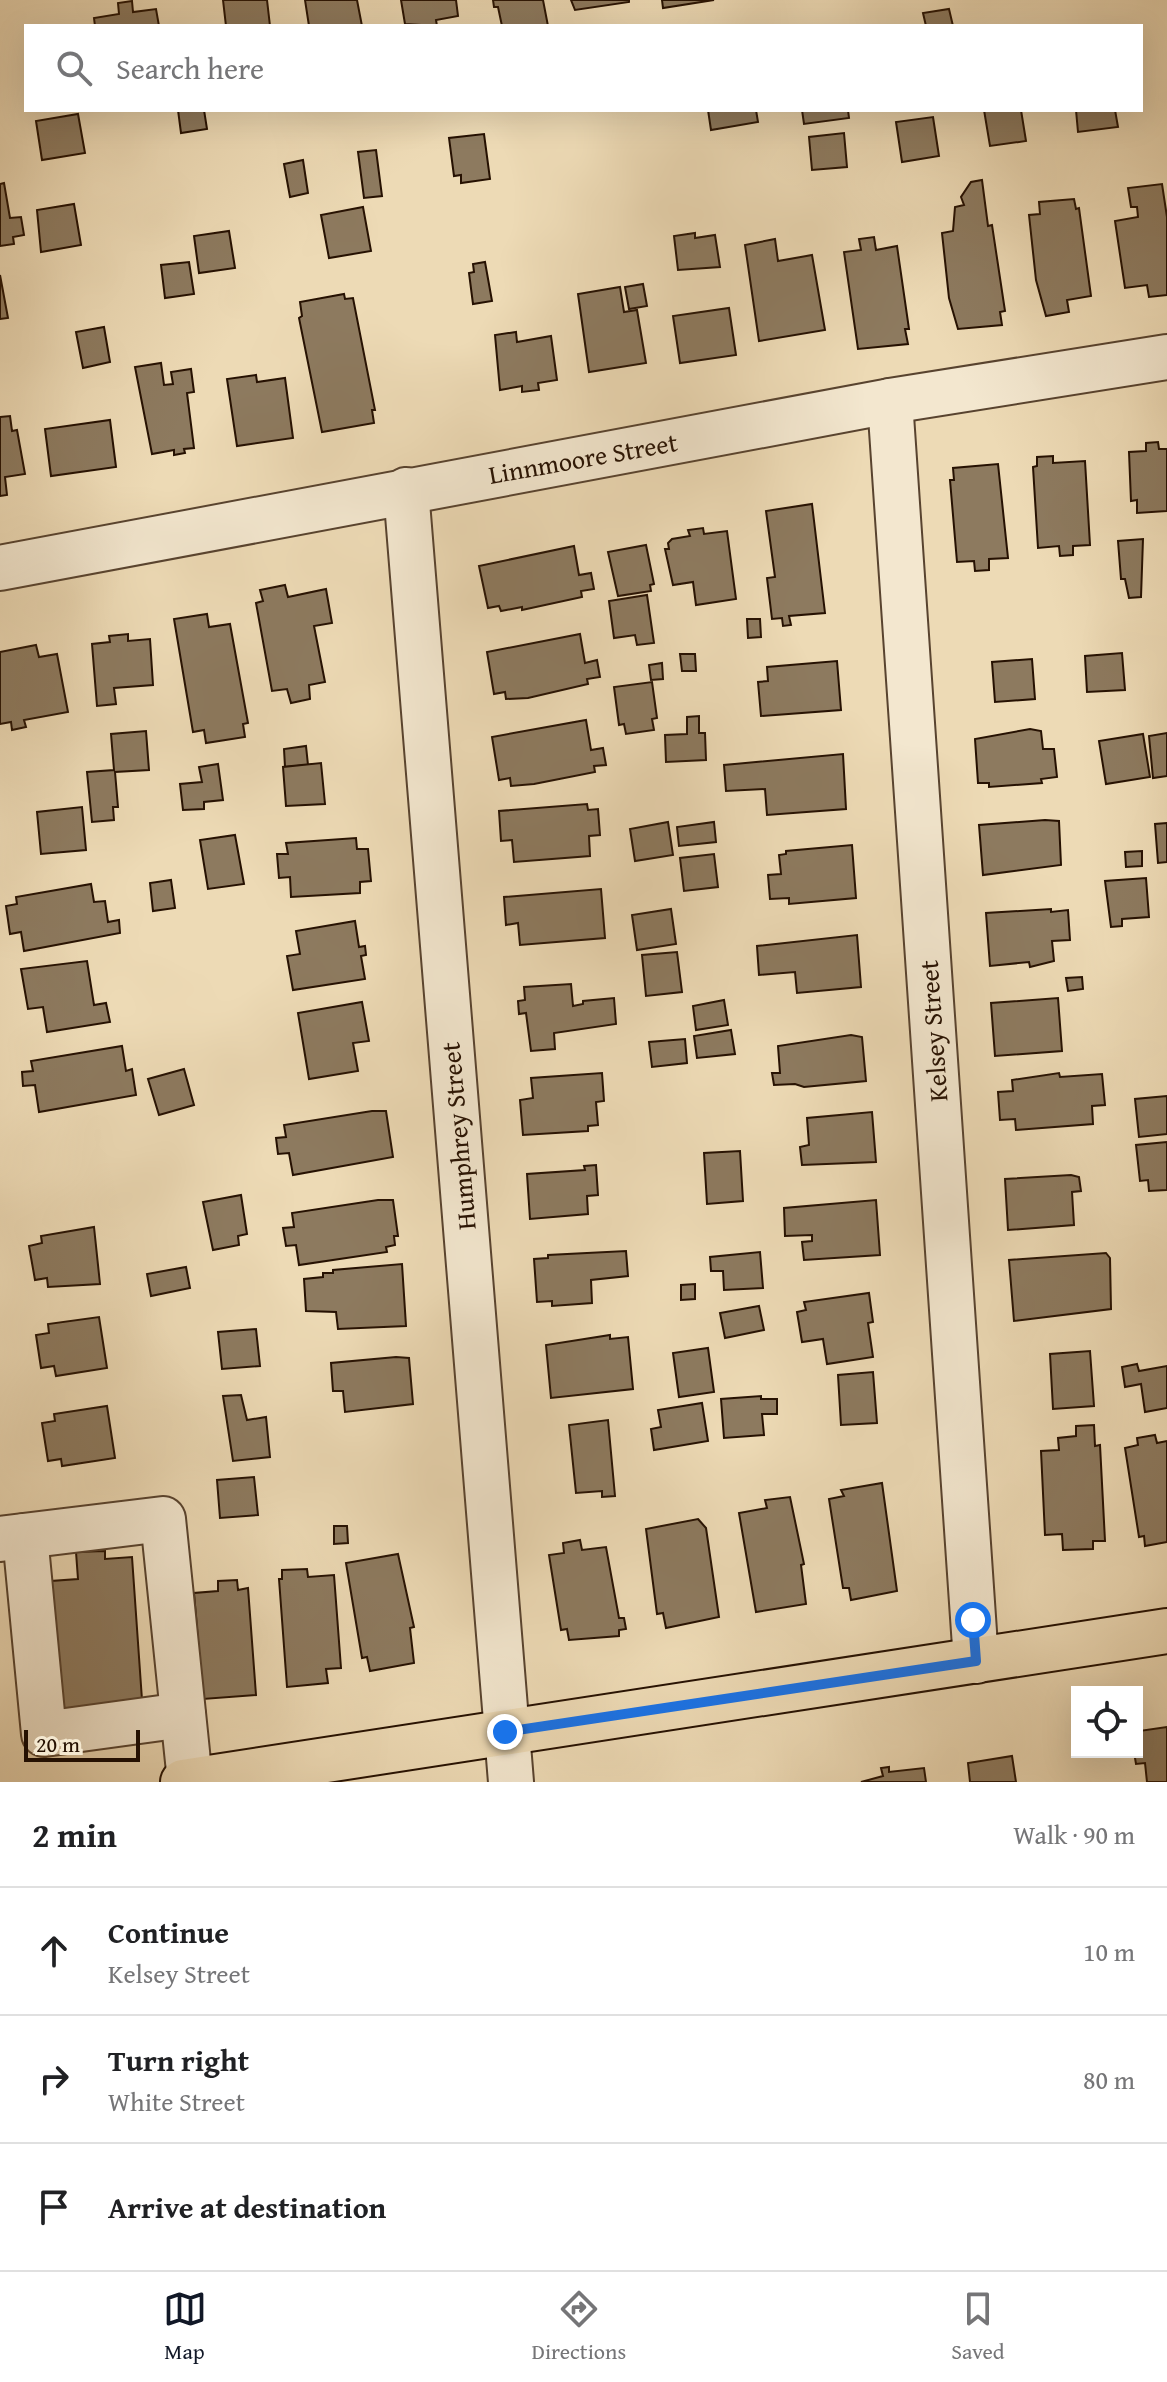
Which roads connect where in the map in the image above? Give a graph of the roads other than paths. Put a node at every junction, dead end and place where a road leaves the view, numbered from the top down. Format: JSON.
{"nodes":[{"id":1,"x":1167,"y":357,"type":"edge"},
{"id":2,"x":890,"y":401,"type":"junction"},
{"id":3,"x":406,"y":490,"type":"junction"},
{"id":4,"x":0,"y":568,"type":"edge"},
{"id":5,"x":13,"y":1537,"type":"edge"},
{"id":6,"x":1167,"y":1631,"type":"edge"},
{"id":7,"x":976,"y":1661,"type":"junction"},
{"id":8,"x":183,"y":1715,"type":"junction"},
{"id":9,"x":505,"y":1732,"type":"junction"},
{"id":10,"x":190,"y":1781,"type":"edge"},
{"id":11,"x":183,"y":1782,"type":"edge"},
{"id":12,"x":511,"y":1782,"type":"edge"}],
"edges":[{"from":1,"to":2,"type":"street","name":"Linnmoore Street"},
{"from":2,"to":3,"type":"street","name":"Linnmoore Street"},
{"from":2,"to":7,"type":"street","name":"Kelsey Street"},
{"from":3,"to":4,"type":"street","name":"Linnmoore Street"},
{"from":3,"to":9,"type":"street","name":"Humphrey Street"},
{"from":5,"to":8,"type":"street"},
{"from":5,"to":8,"type":"street"},
{"from":6,"to":7,"type":"main road"},
{"from":7,"to":9,"type":"main road"},
{"from":8,"to":10,"type":"street"},
{"from":9,"to":10,"type":"main road"},
{"from":9,"to":12,"type":"street","name":"Humphrey Street"},
{"from":10,"to":11,"type":"main road"}]}
